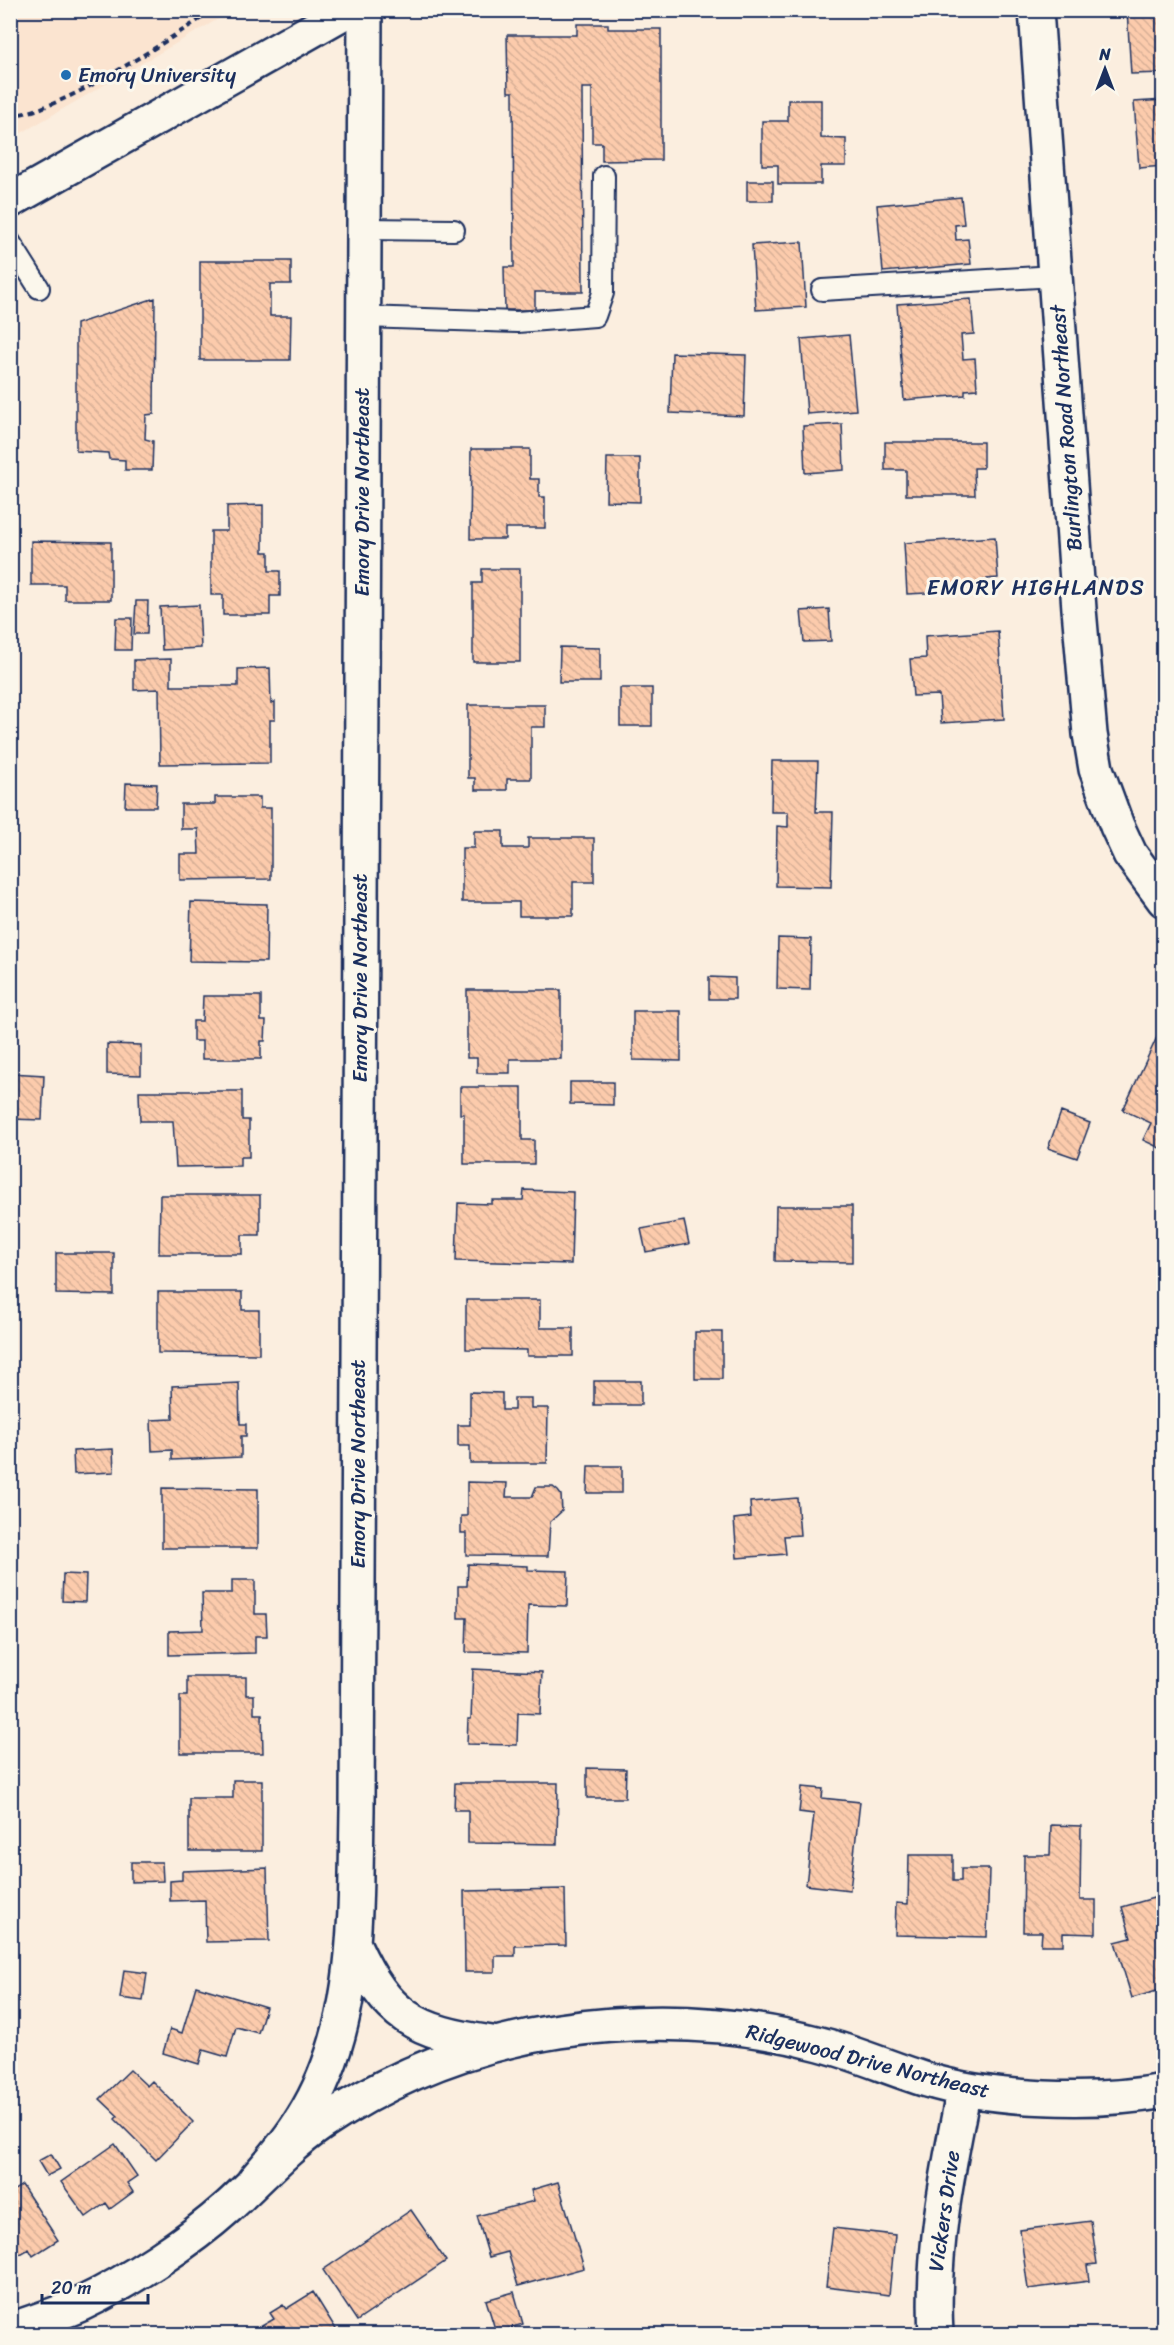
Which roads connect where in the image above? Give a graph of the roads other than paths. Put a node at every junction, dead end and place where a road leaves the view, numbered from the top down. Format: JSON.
{"nodes":[{"id":1,"x":348,"y":10,"type":"edge"},
{"id":2,"x":365,"y":10,"type":"edge"},
{"id":3,"x":1036,"y":10,"type":"edge"},
{"id":4,"x":604,"y":176,"type":"dead end"},
{"id":5,"x":10,"y":201,"type":"edge"},
{"id":6,"x":364,"y":229,"type":"junction"},
{"id":7,"x":454,"y":230,"type":"dead end"},
{"id":8,"x":10,"y":242,"type":"edge"},
{"id":9,"x":1055,"y":276,"type":"junction"},
{"id":10,"x":39,"y":288,"type":"dead end"},
{"id":11,"x":822,"y":290,"type":"dead end"},
{"id":12,"x":363,"y":316,"type":"junction"},
{"id":13,"x":1164,"y":900,"type":"edge"},
{"id":14,"x":354,"y":1945,"type":"junction"},
{"id":15,"x":496,"y":2043,"type":"junction"},
{"id":16,"x":964,"y":2089,"type":"junction"},
{"id":17,"x":1164,"y":2091,"type":"edge"},
{"id":18,"x":254,"y":2181,"type":"junction"},
{"id":19,"x":10,"y":2330,"type":"edge"},
{"id":20,"x":936,"y":2334,"type":"edge"}],
"edges":[{"from":1,"to":5,"type":"street"},
{"from":2,"to":6,"type":"street","name":"Emory Drive Northeast"},
{"from":3,"to":9,"type":"street","name":"Burlington Road Northeast"},
{"from":4,"to":12,"type":"lane"},
{"from":6,"to":7,"type":"lane"},
{"from":6,"to":12,"type":"street","name":"Emory Drive Northeast"},
{"from":8,"to":10,"type":"lane"},
{"from":9,"to":11,"type":"lane"},
{"from":9,"to":13,"type":"street","name":"Burlington Road Northeast"},
{"from":12,"to":14,"type":"street","name":"Emory Drive Northeast"},
{"from":14,"to":15,"type":"street","name":"Emory Drive Northeast"},
{"from":14,"to":18,"type":"street","name":"Emory Drive Northeast"},
{"from":15,"to":16,"type":"street","name":"Ridgewood Drive Northeast"},
{"from":15,"to":18,"type":"street","name":"Ridgewood Drive Northeast"},
{"from":16,"to":17,"type":"street","name":"Ridgewood Drive Northeast"},
{"from":16,"to":20,"type":"street","name":"Vickers Drive"},
{"from":18,"to":19,"type":"street","name":"Ridgewood Drive Northeast"}]}
